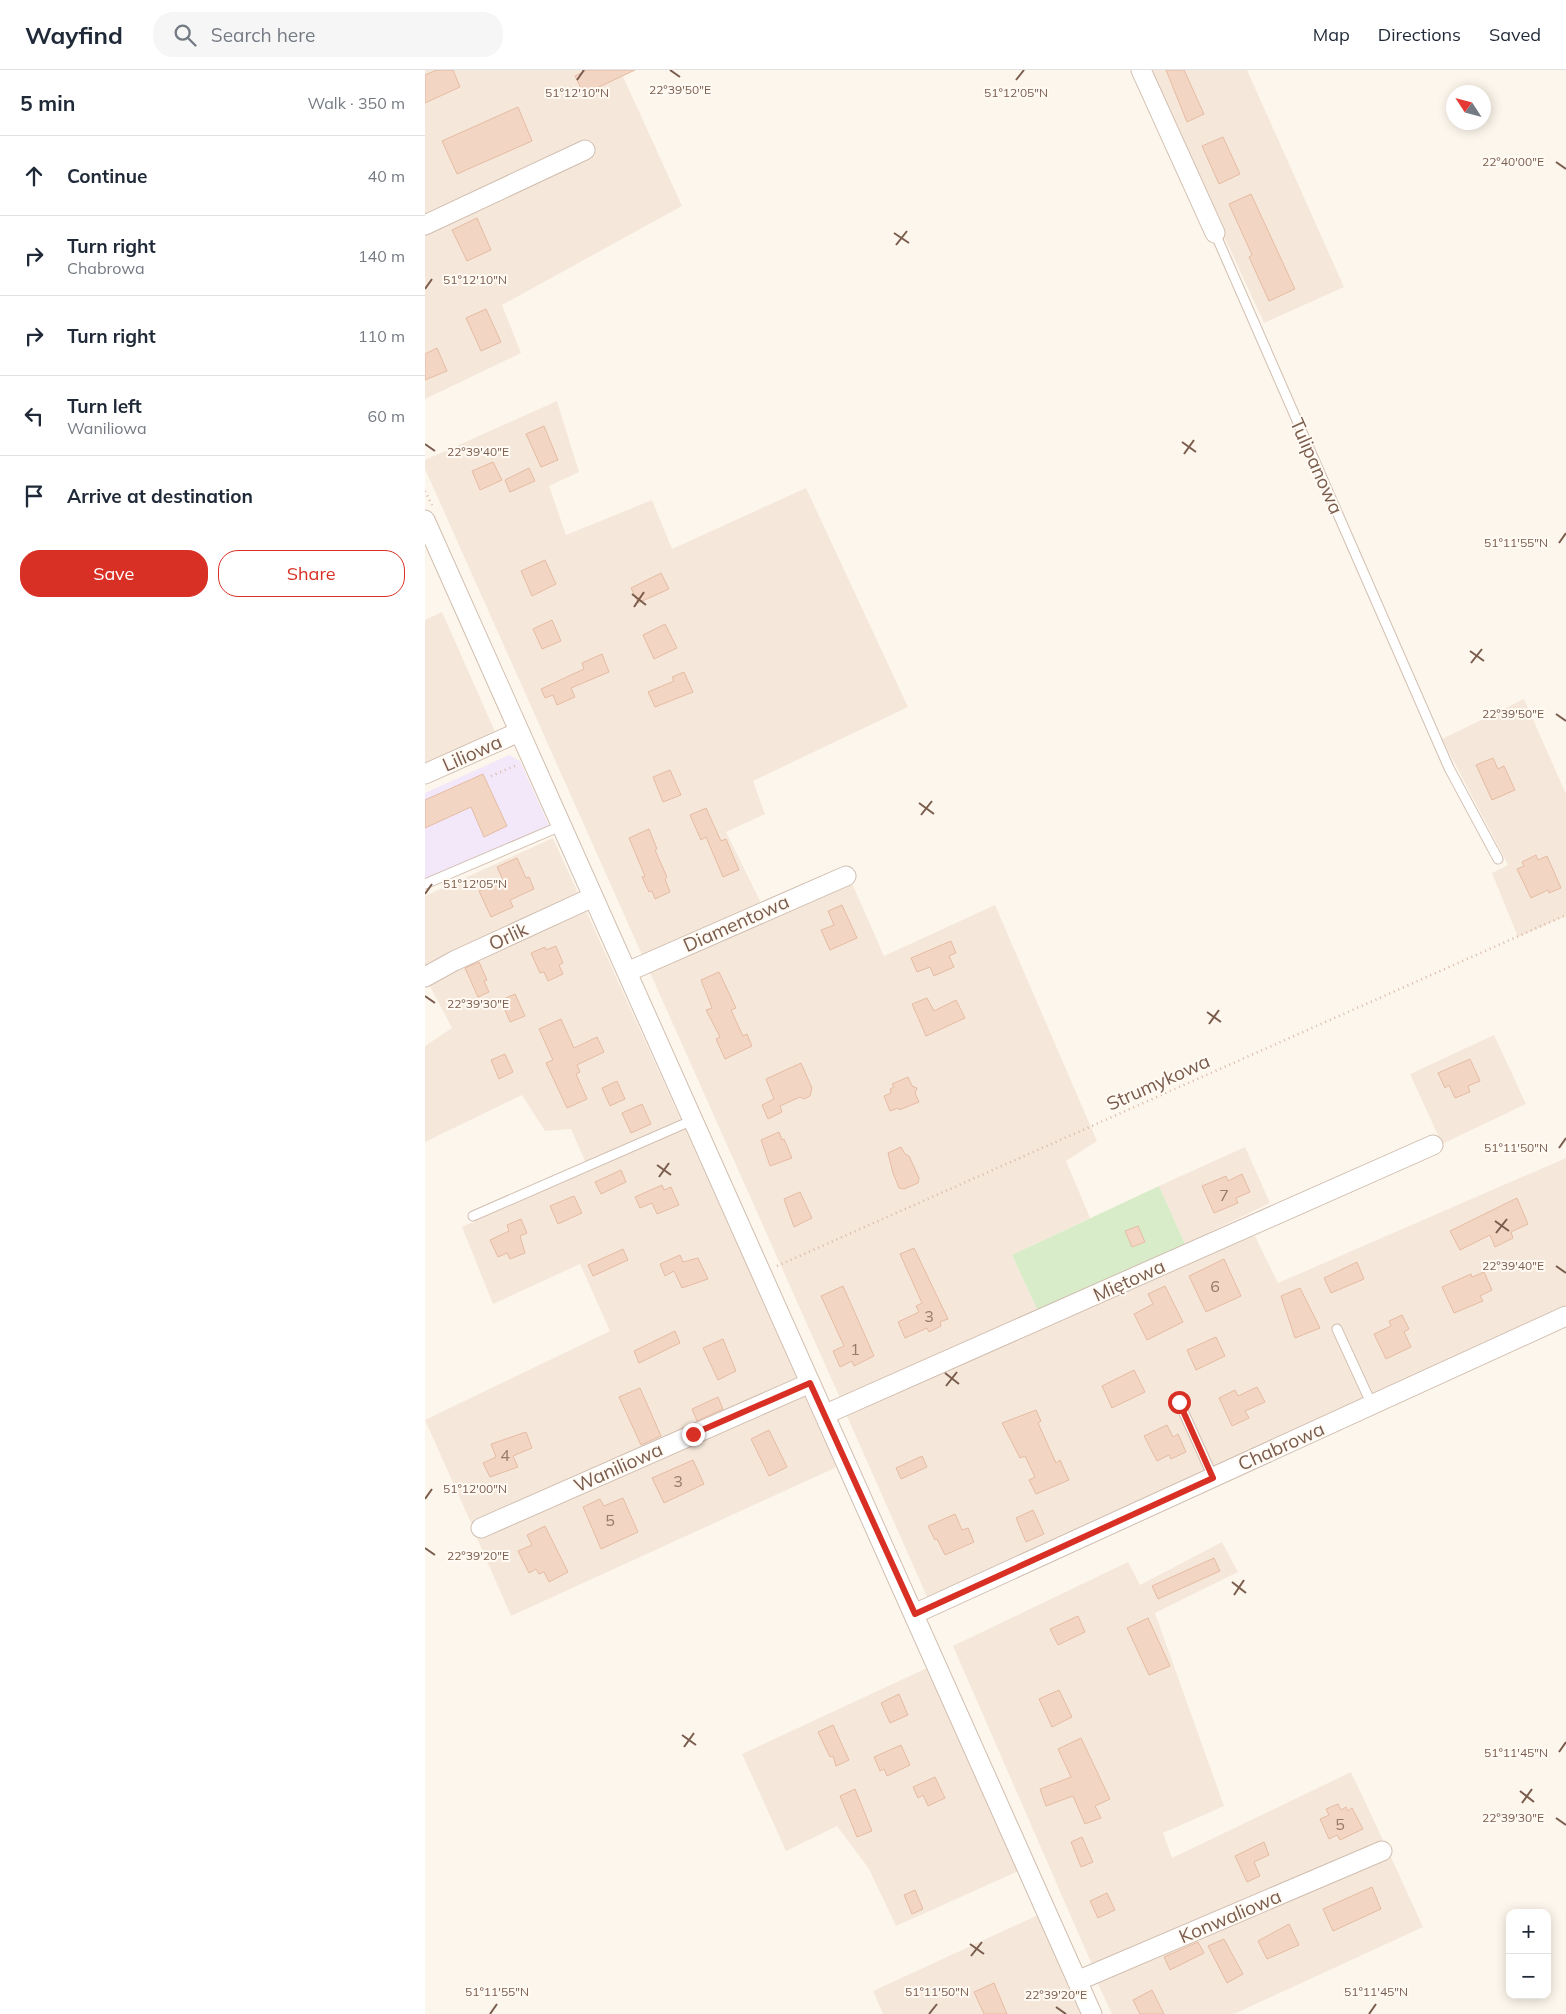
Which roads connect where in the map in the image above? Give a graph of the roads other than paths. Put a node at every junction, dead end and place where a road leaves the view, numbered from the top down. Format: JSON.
{"nodes":[{"id":1,"x":1141,"y":70,"type":"edge"},
{"id":2,"x":585,"y":150,"type":"dead end"},
{"id":3,"x":425,"y":225,"type":"edge"},
{"id":4,"x":1215,"y":233,"type":"joint"},
{"id":5,"x":425,"y":520,"type":"edge"},
{"id":6,"x":429,"y":542,"type":"edge"},
{"id":7,"x":519,"y":732,"type":"junction"},
{"id":8,"x":425,"y":774,"type":"edge"},
{"id":9,"x":561,"y":826,"type":"junction"},
{"id":10,"x":1498,"y":859,"type":"dead end"},
{"id":11,"x":846,"y":876,"type":"dead end"},
{"id":12,"x":425,"y":884,"type":"edge"},
{"id":13,"x":593,"y":897,"type":"junction"},
{"id":14,"x":627,"y":972,"type":"junction"},
{"id":15,"x":425,"y":976,"type":"edge"},
{"id":16,"x":693,"y":1120,"type":"junction"},
{"id":17,"x":1433,"y":1145,"type":"dead end"},
{"id":18,"x":473,"y":1216,"type":"dead end"},
{"id":19,"x":1566,"y":1316,"type":"edge"},
{"id":20,"x":1337,"y":1328,"type":"dead end"},
{"id":21,"x":810,"y":1383,"type":"junction"},
{"id":22,"x":1179,"y":1402,"type":"dead end"},
{"id":23,"x":1372,"y":1405,"type":"junction"},
{"id":24,"x":826,"y":1414,"type":"junction"},
{"id":25,"x":1213,"y":1478,"type":"junction"},
{"id":26,"x":481,"y":1528,"type":"dead end"},
{"id":27,"x":915,"y":1614,"type":"junction"},
{"id":28,"x":1382,"y":1851,"type":"dead end"},
{"id":29,"x":1077,"y":1981,"type":"junction"},
{"id":30,"x":1092,"y":2014,"type":"edge"}],
"edges":[{"from":1,"to":4,"type":"street","name":"Tulipanowa"},
{"from":2,"to":3,"type":"street"},
{"from":4,"to":10,"type":"lane","name":"Tulipanowa"},
{"from":5,"to":6,"type":"street"},
{"from":6,"to":7,"type":"street"},
{"from":7,"to":8,"type":"street","name":"Liliowa"},
{"from":7,"to":9,"type":"street"},
{"from":9,"to":12,"type":"lane"},
{"from":9,"to":13,"type":"street"},
{"from":11,"to":14,"type":"street","name":"Diamentowa"},
{"from":13,"to":14,"type":"street"},
{"from":13,"to":15,"type":"street","name":"Orlik"},
{"from":14,"to":16,"type":"street"},
{"from":16,"to":18,"type":"lane"},
{"from":16,"to":21,"type":"street"},
{"from":17,"to":24,"type":"street","name":"Miętowa"},
{"from":19,"to":23,"type":"street","name":"Chabrowa"},
{"from":20,"to":23,"type":"lane"},
{"from":21,"to":24,"type":"street"},
{"from":21,"to":26,"type":"street","name":"Waniliowa"},
{"from":22,"to":25,"type":"lane"},
{"from":23,"to":25,"type":"street","name":"Chabrowa"},
{"from":24,"to":27,"type":"street"},
{"from":25,"to":27,"type":"street","name":"Chabrowa"},
{"from":27,"to":29,"type":"street"},
{"from":28,"to":29,"type":"street","name":"Konwaliowa"},
{"from":29,"to":30,"type":"street"}]}
